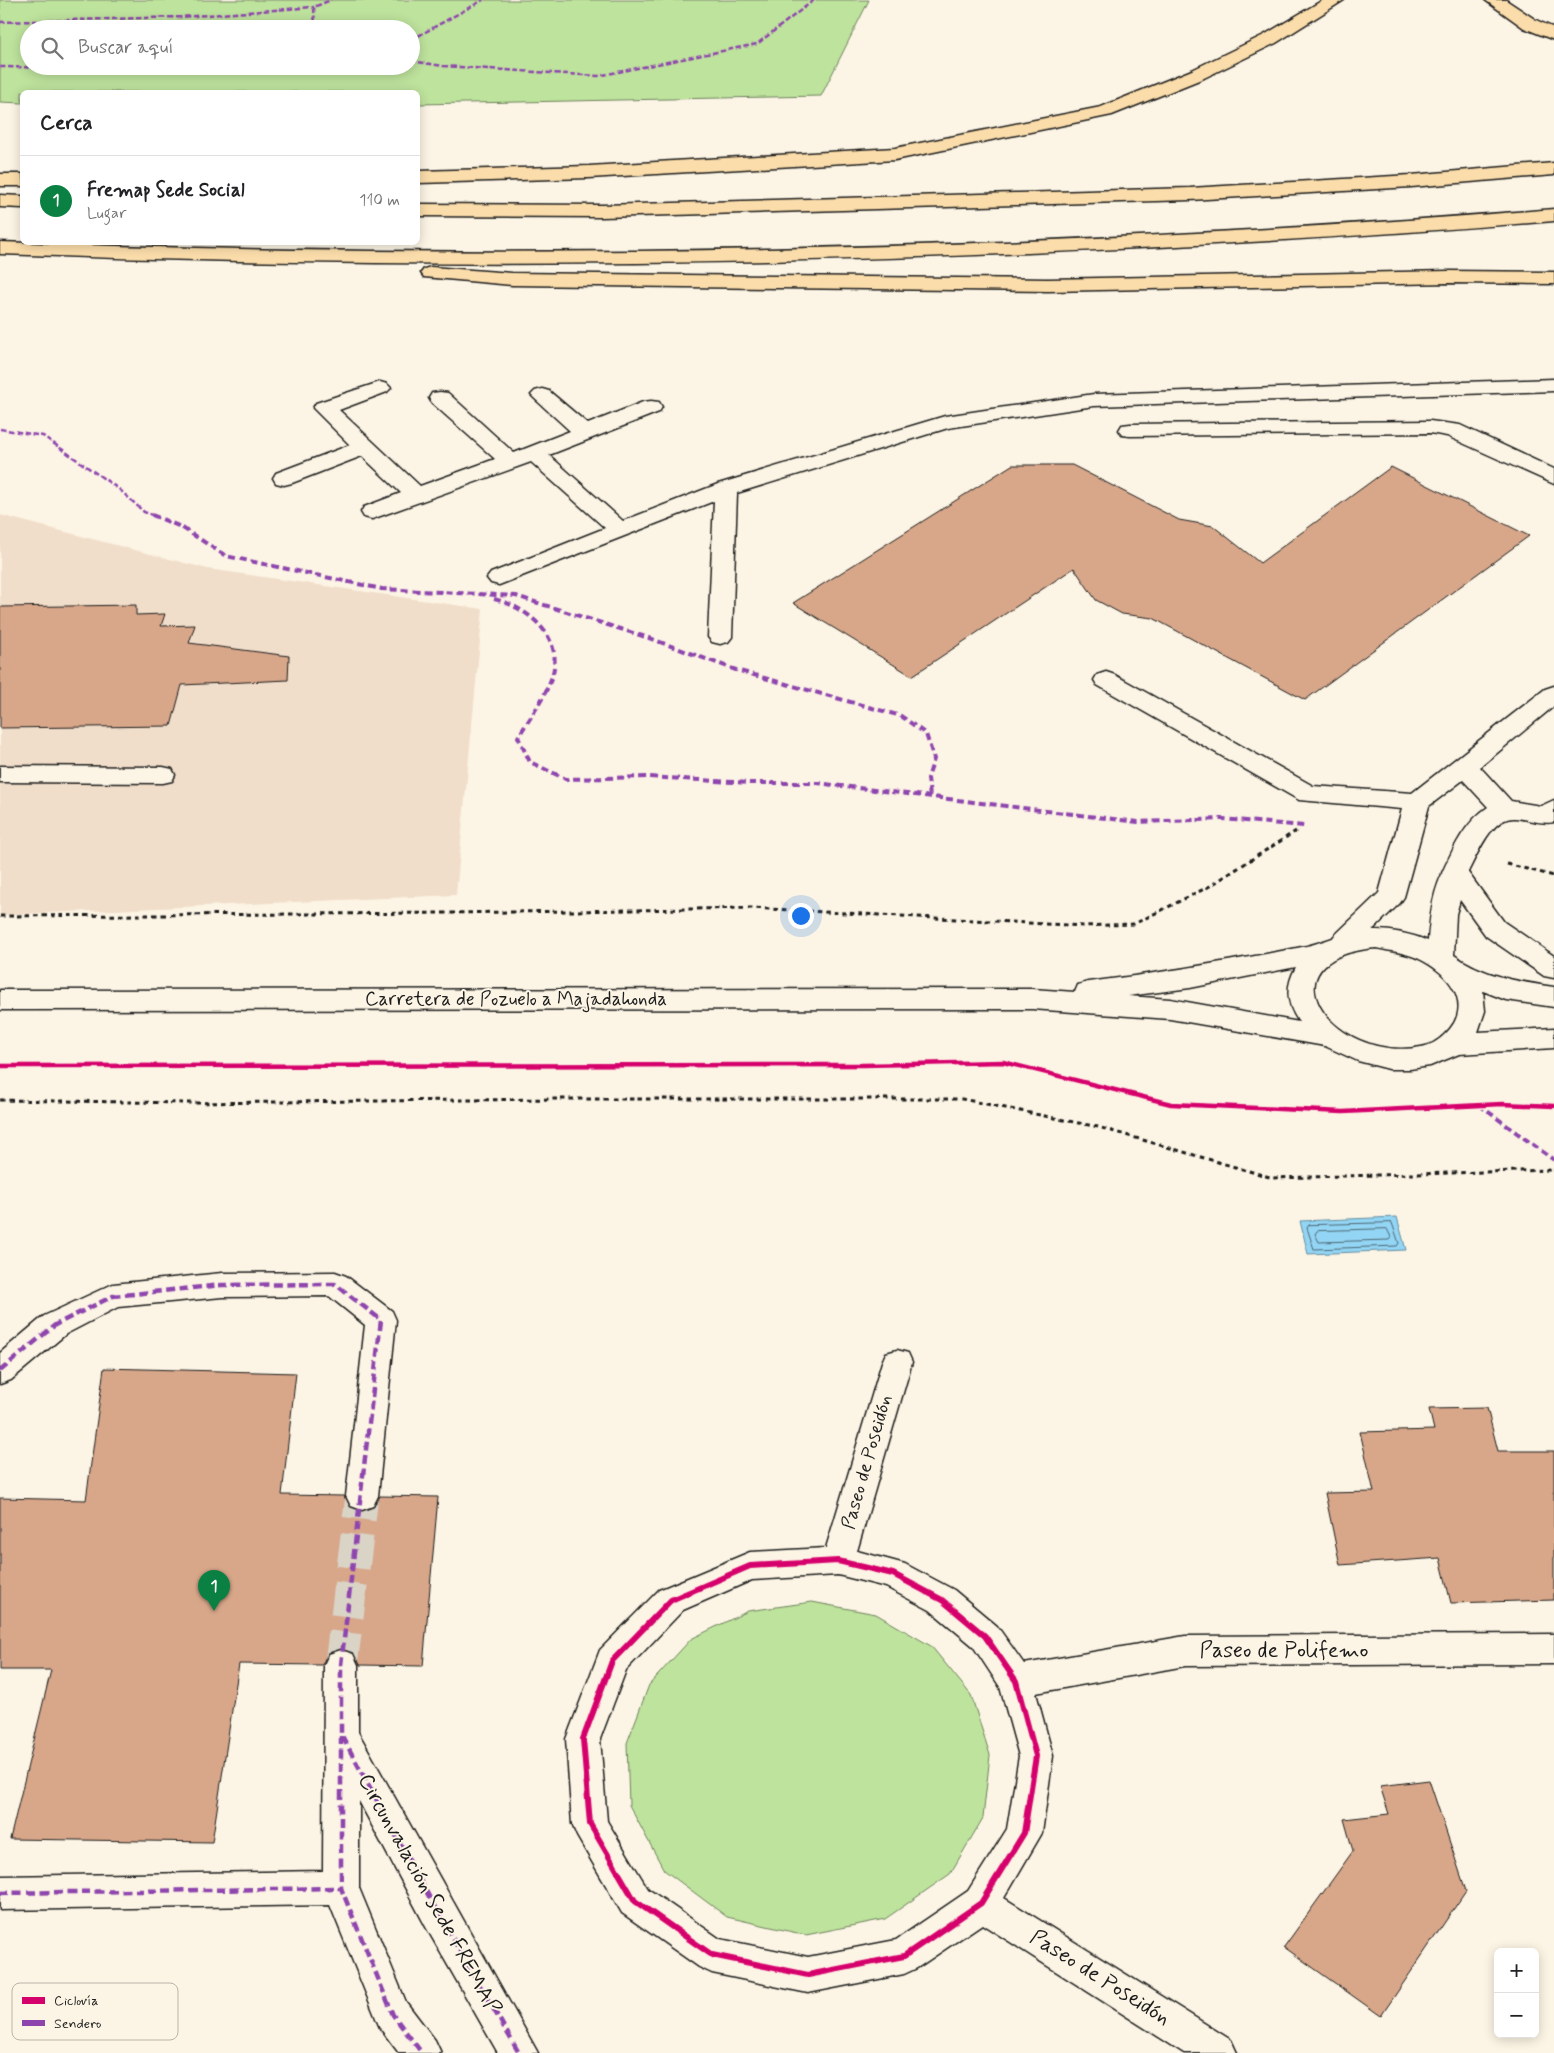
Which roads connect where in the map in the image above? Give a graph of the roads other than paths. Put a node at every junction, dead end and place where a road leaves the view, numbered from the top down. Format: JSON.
{"nodes":[{"id":1,"x":1335,"y":0,"type":"edge"},
{"id":2,"x":1494,"y":0,"type":"edge"},
{"id":3,"x":1554,"y":35,"type":"edge"},
{"id":4,"x":1554,"y":169,"type":"edge"},
{"id":5,"x":420,"y":176,"type":"edge"},
{"id":6,"x":0,"y":180,"type":"edge"},
{"id":7,"x":20,"y":180,"type":"edge"},
{"id":8,"x":0,"y":201,"type":"edge"},
{"id":9,"x":20,"y":202,"type":"edge"},
{"id":10,"x":420,"y":210,"type":"edge"},
{"id":11,"x":1554,"y":215,"type":"edge"},
{"id":12,"x":0,"y":248,"type":"edge"},
{"id":13,"x":170,"y":255,"type":"junction"},
{"id":14,"x":1554,"y":278,"type":"edge"},
{"id":15,"x":1554,"y":385,"type":"edge"},
{"id":16,"x":380,"y":388,"type":"dead end"},
{"id":17,"x":542,"y":395,"type":"dead end"},
{"id":18,"x":440,"y":398,"type":"dead end"},
{"id":19,"x":651,"y":407,"type":"dead end"},
{"id":20,"x":1130,"y":430,"type":"dead end"},
{"id":21,"x":585,"y":432,"type":"junction"},
{"id":22,"x":364,"y":447,"type":"junction"},
{"id":23,"x":534,"y":452,"type":"junction"},
{"id":24,"x":510,"y":461,"type":"junction"},
{"id":25,"x":284,"y":478,"type":"dead end"},
{"id":26,"x":1554,"y":478,"type":"edge"},
{"id":27,"x":726,"y":489,"type":"junction"},
{"id":28,"x":416,"y":495,"type":"junction"},
{"id":29,"x":372,"y":512,"type":"dead end"},
{"id":30,"x":620,"y":530,"type":"junction"},
{"id":31,"x":499,"y":578,"type":"dead end"},
{"id":32,"x":720,"y":637,"type":"dead end"},
{"id":33,"x":1106,"y":680,"type":"dead end"},
{"id":34,"x":1554,"y":694,"type":"edge"},
{"id":35,"x":1465,"y":766,"type":"junction"},
{"id":36,"x":0,"y":774,"type":"edge"},
{"id":37,"x":163,"y":775,"type":"dead end"},
{"id":38,"x":1417,"y":802,"type":"junction"},
{"id":39,"x":1554,"y":808,"type":"edge"},
{"id":40,"x":1504,"y":810,"type":"junction"},
{"id":41,"x":1460,"y":862,"type":"junction"},
{"id":42,"x":1332,"y":948,"type":"junction"},
{"id":43,"x":1446,"y":963,"type":"junction"},
{"id":44,"x":1554,"y":969,"type":"edge"},
{"id":45,"x":1554,"y":997,"type":"edge"},
{"id":46,"x":1032,"y":999,"type":"junction"},
{"id":47,"x":0,"y":1000,"type":"edge"},
{"id":48,"x":1330,"y":1037,"type":"junction"},
{"id":49,"x":1554,"y":1038,"type":"edge"},
{"id":50,"x":1452,"y":1044,"type":"junction"},
{"id":51,"x":896,"y":1362,"type":"dead end"},
{"id":52,"x":0,"y":1371,"type":"edge"},
{"id":53,"x":362,"y":1496,"type":"tunnel mouth"},
{"id":54,"x":838,"y":1561,"type":"junction"},
{"id":55,"x":1554,"y":1649,"type":"edge"},
{"id":56,"x":341,"y":1665,"type":"tunnel mouth"},
{"id":57,"x":1016,"y":1681,"type":"junction"},
{"id":58,"x":341,"y":1734,"type":"junction"},
{"id":59,"x":341,"y":1888,"type":"junction"},
{"id":60,"x":0,"y":1893,"type":"edge"},
{"id":61,"x":981,"y":1903,"type":"junction"},
{"id":62,"x":422,"y":2053,"type":"edge"},
{"id":63,"x":518,"y":2053,"type":"edge"},
{"id":64,"x":1218,"y":2053,"type":"edge"}],
"edges":[{"from":1,"to":5,"type":"highway"},
{"from":2,"to":3,"type":"highway"},
{"from":4,"to":10,"type":"highway"},
{"from":6,"to":7,"type":"highway"},
{"from":8,"to":9,"type":"highway"},
{"from":11,"to":13,"type":"highway"},
{"from":12,"to":13,"type":"highway"},
{"from":13,"to":14,"type":"highway"},
{"from":15,"to":27,"type":"street"},
{"from":16,"to":22,"type":"street"},
{"from":17,"to":21,"type":"street"},
{"from":18,"to":24,"type":"street"},
{"from":19,"to":21,"type":"street"},
{"from":20,"to":26,"type":"street"},
{"from":21,"to":23,"type":"street"},
{"from":22,"to":25,"type":"street"},
{"from":22,"to":28,"type":"street"},
{"from":23,"to":24,"type":"street"},
{"from":23,"to":30,"type":"street"},
{"from":24,"to":28,"type":"street"},
{"from":27,"to":30,"type":"street"},
{"from":27,"to":32,"type":"street"},
{"from":28,"to":29,"type":"street"},
{"from":30,"to":31,"type":"street"},
{"from":33,"to":38,"type":"street"},
{"from":34,"to":35,"type":"street"},
{"from":35,"to":38,"type":"street"},
{"from":35,"to":40,"type":"street"},
{"from":36,"to":37,"type":"street"},
{"from":38,"to":42,"type":"street"},
{"from":39,"to":40,"type":"street"},
{"from":40,"to":41,"type":"street"},
{"from":41,"to":43,"type":"street"},
{"from":41,"to":44,"type":"street"},
{"from":42,"to":43,"type":"street"},
{"from":42,"to":46,"type":"street","name":"Carretera de Pozuelo a Majadahonda"},
{"from":42,"to":48,"type":"street"},
{"from":43,"to":45,"type":"street"},
{"from":43,"to":50,"type":"street"},
{"from":46,"to":47,"type":"street","name":"Carretera de Pozuelo a Majadahonda"},
{"from":46,"to":48,"type":"street","name":"Carretera de Pozuelo a Majadahonda"},
{"from":48,"to":50,"type":"street"},
{"from":49,"to":50,"type":"street"},
{"from":51,"to":54,"type":"street","name":"Paseo de Poseidón"},
{"from":52,"to":53,"type":"street"},
{"from":54,"to":57,"type":"street"},
{"from":54,"to":61,"type":"street"},
{"from":55,"to":57,"type":"street","name":"Paseo de Polifemo"},
{"from":56,"to":58,"type":"street","name":"Circunvalación Sede FREMAP"},
{"from":57,"to":61,"type":"street"},
{"from":58,"to":59,"type":"street","name":"Circunvalación Sede FREMAP"},
{"from":58,"to":63,"type":"street","name":"Circunvalación Sede FREMAP"},
{"from":59,"to":60,"type":"street"},
{"from":59,"to":62,"type":"street","name":"Circunvalación Sede FREMAP"},
{"from":61,"to":64,"type":"street","name":"Paseo de Poseidón"}]}
